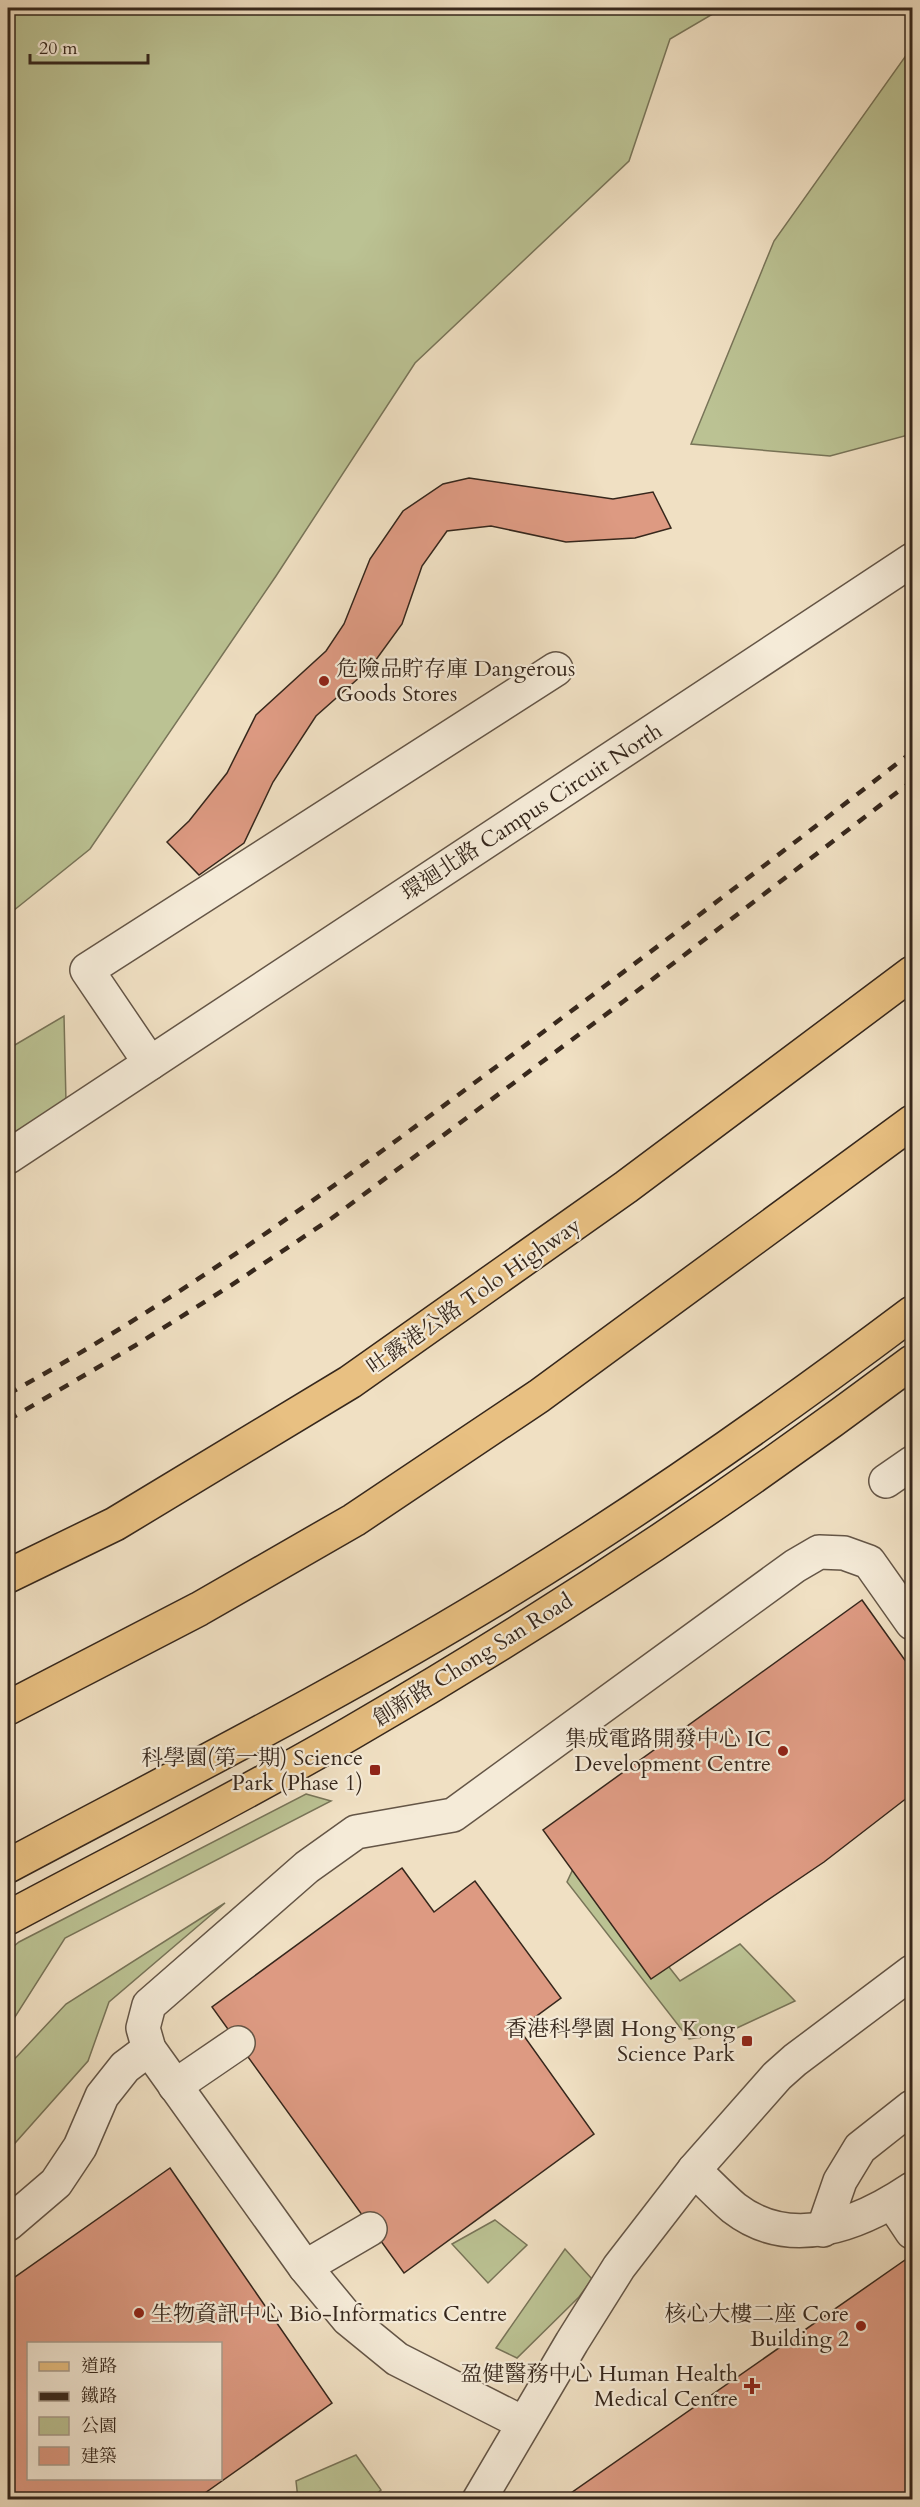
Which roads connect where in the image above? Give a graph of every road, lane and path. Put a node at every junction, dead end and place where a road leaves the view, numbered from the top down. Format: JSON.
{"nodes":[{"id":1,"x":912,"y":560,"type":"edge"},
{"id":2,"x":556,"y":669,"type":"dead end"},
{"id":3,"x":912,"y":973,"type":"edge"},
{"id":4,"x":150,"y":1063,"type":"junction"},
{"id":5,"x":912,"y":1122,"type":"edge"},
{"id":6,"x":8,"y":1157,"type":"edge"},
{"id":7,"x":912,"y":1313,"type":"edge"},
{"id":8,"x":912,"y":1362,"type":"edge"},
{"id":9,"x":912,"y":1463,"type":"edge"},
{"id":10,"x":886,"y":1481,"type":"dead end"},
{"id":11,"x":8,"y":1576,"type":"edge"},
{"id":12,"x":912,"y":1623,"type":"edge"},
{"id":13,"x":8,"y":1708,"type":"edge"},
{"id":14,"x":8,"y":1866,"type":"edge"},
{"id":15,"x":8,"y":1918,"type":"edge"},
{"id":16,"x":912,"y":1972,"type":"edge"},
{"id":17,"x":237,"y":2043,"type":"dead end"},
{"id":18,"x":149,"y":2049,"type":"junction"},
{"id":19,"x":175,"y":2086,"type":"junction"},
{"id":20,"x":912,"y":2107,"type":"edge"},
{"id":21,"x":694,"y":2170,"type":"junction"},
{"id":22,"x":902,"y":2196,"type":"edge"},
{"id":23,"x":8,"y":2224,"type":"edge"},
{"id":24,"x":370,"y":2229,"type":"dead end"},
{"id":25,"x":823,"y":2230,"type":"junction"},
{"id":26,"x":912,"y":2232,"type":"edge"},
{"id":27,"x":305,"y":2267,"type":"junction"},
{"id":28,"x":524,"y":2423,"type":"junction"},
{"id":29,"x":479,"y":2499,"type":"edge"}],
"edges":[{"from":1,"to":4,"type":"street","name":"環迴北路 Campus Circuit North"},
{"from":2,"to":4,"type":"street"},
{"from":3,"to":11,"type":"main road","name":"吐露港公路 Tolo Highway"},
{"from":4,"to":6,"type":"street","name":"環迴北路 Campus Circuit North"},
{"from":5,"to":13,"type":"main road"},
{"from":7,"to":14,"type":"main road","name":"創新路 Chong San Road"},
{"from":8,"to":15,"type":"main road","name":"創新路 Chong San Road"},
{"from":9,"to":10,"type":"street"},
{"from":12,"to":18,"type":"street"},
{"from":16,"to":21,"type":"street"},
{"from":17,"to":19,"type":"street"},
{"from":18,"to":19,"type":"street"},
{"from":18,"to":23,"type":"street"},
{"from":19,"to":27,"type":"street"},
{"from":20,"to":25,"type":"street"},
{"from":21,"to":25,"type":"street"},
{"from":21,"to":28,"type":"street"},
{"from":22,"to":25,"type":"street"},
{"from":22,"to":26,"type":"street"},
{"from":24,"to":27,"type":"street"},
{"from":27,"to":28,"type":"street"},
{"from":28,"to":29,"type":"street"}]}
